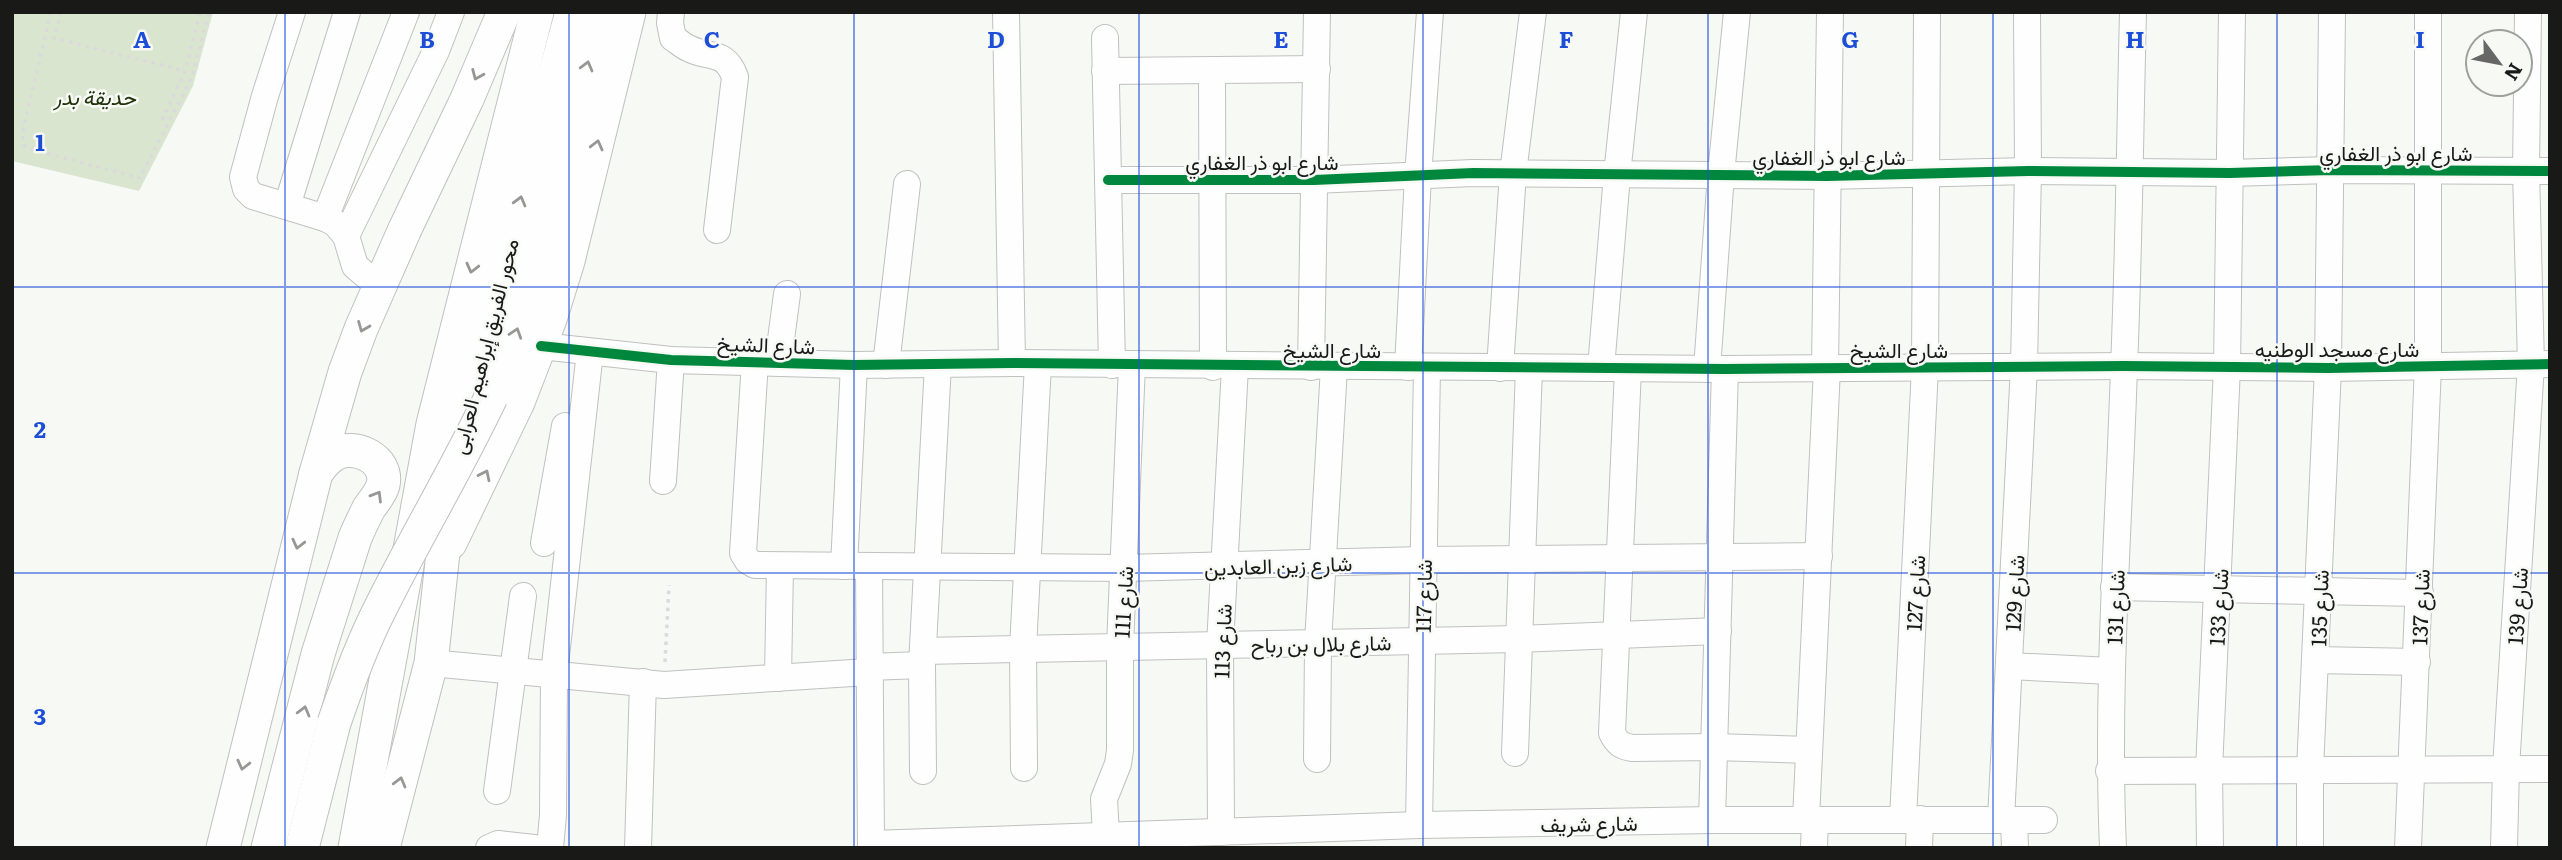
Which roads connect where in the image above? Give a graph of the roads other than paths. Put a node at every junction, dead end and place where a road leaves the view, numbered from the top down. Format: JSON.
{"nodes":[{"id":1,"x":292,"y":12,"type":"edge"},
{"id":2,"x":346,"y":12,"type":"edge"},
{"id":3,"x":406,"y":12,"type":"edge"},
{"id":4,"x":451,"y":12,"type":"edge"},
{"id":5,"x":504,"y":12,"type":"edge"},
{"id":6,"x":537,"y":12,"type":"edge"},
{"id":7,"x":572,"y":12,"type":"edge"},
{"id":8,"x":601,"y":12,"type":"edge"},
{"id":9,"x":629,"y":12,"type":"edge"},
{"id":10,"x":671,"y":12,"type":"edge"},
{"id":11,"x":1006,"y":12,"type":"edge"},
{"id":12,"x":1317,"y":12,"type":"edge"},
{"id":13,"x":1430,"y":12,"type":"edge"},
{"id":14,"x":1533,"y":12,"type":"edge"},
{"id":15,"x":1634,"y":12,"type":"edge"},
{"id":16,"x":1737,"y":12,"type":"edge"},
{"id":17,"x":1830,"y":12,"type":"edge"},
{"id":18,"x":1927,"y":12,"type":"edge"},
{"id":19,"x":2027,"y":12,"type":"edge"},
{"id":20,"x":2133,"y":12,"type":"edge"},
{"id":21,"x":2232,"y":12,"type":"edge"},
{"id":22,"x":2332,"y":12,"type":"edge"},
{"id":23,"x":2428,"y":12,"type":"edge"},
{"id":24,"x":2528,"y":12,"type":"edge"},
{"id":25,"x":1105,"y":38,"type":"dead end"},
{"id":26,"x":1317,"y":69,"type":"junction"},
{"id":27,"x":1105,"y":71,"type":"junction"},
{"id":28,"x":1212,"y":71,"type":"junction"},
{"id":29,"x":2427,"y":169,"type":"junction"},
{"id":30,"x":2331,"y":170,"type":"junction"},
{"id":31,"x":2028,"y":171,"type":"junction"},
{"id":32,"x":2538,"y":171,"type":"edge"},
{"id":33,"x":1513,"y":173,"type":"junction"},
{"id":34,"x":1924,"y":173,"type":"junction"},
{"id":35,"x":2129,"y":173,"type":"junction"},
{"id":36,"x":2230,"y":173,"type":"junction"},
{"id":37,"x":1721,"y":174,"type":"junction"},
{"id":38,"x":1617,"y":175,"type":"junction"},
{"id":39,"x":1418,"y":176,"type":"junction"},
{"id":40,"x":1827,"y":176,"type":"junction"},
{"id":41,"x":1213,"y":179,"type":"junction"},
{"id":42,"x":1108,"y":180,"type":"junction"},
{"id":43,"x":1314,"y":180,"type":"junction"},
{"id":44,"x":907,"y":184,"type":"dead end"},
{"id":45,"x":287,"y":206,"type":"junction"},
{"id":46,"x":325,"y":218,"type":"junction"},
{"id":47,"x":716,"y":230,"type":"dead end"},
{"id":48,"x":345,"y":236,"type":"junction"},
{"id":49,"x":380,"y":287,"type":"junction"},
{"id":50,"x":787,"y":294,"type":"dead end"},
{"id":51,"x":541,"y":346,"type":"junction"},
{"id":52,"x":590,"y":352,"type":"junction"},
{"id":53,"x":671,"y":360,"type":"junction"},
{"id":54,"x":766,"y":362,"type":"junction"},
{"id":55,"x":938,"y":364,"type":"junction"},
{"id":56,"x":1025,"y":364,"type":"junction"},
{"id":57,"x":2540,"y":364,"type":"edge"},
{"id":58,"x":854,"y":365,"type":"junction"},
{"id":59,"x":886,"y":365,"type":"junction"},
{"id":60,"x":1122,"y":365,"type":"junction"},
{"id":61,"x":2024,"y":366,"type":"junction"},
{"id":62,"x":2124,"y":366,"type":"junction"},
{"id":63,"x":2428,"y":366,"type":"junction"},
{"id":64,"x":1224,"y":367,"type":"junction"},
{"id":65,"x":1323,"y":367,"type":"junction"},
{"id":66,"x":1418,"y":367,"type":"junction"},
{"id":67,"x":1924,"y":367,"type":"junction"},
{"id":68,"x":2227,"y":367,"type":"junction"},
{"id":69,"x":1500,"y":368,"type":"junction"},
{"id":70,"x":1529,"y":368,"type":"junction"},
{"id":71,"x":1601,"y":368,"type":"junction"},
{"id":72,"x":1826,"y":368,"type":"junction"},
{"id":73,"x":2328,"y":368,"type":"junction"},
{"id":74,"x":1628,"y":369,"type":"junction"},
{"id":75,"x":1716,"y":369,"type":"junction"},
{"id":76,"x":565,"y":426,"type":"dead end"},
{"id":77,"x":316,"y":473,"type":"junction"},
{"id":78,"x":566,"y":475,"type":"junction"},
{"id":79,"x":663,"y":481,"type":"dead end"},
{"id":80,"x":544,"y":543,"type":"dead end"},
{"id":81,"x":1819,"y":556,"type":"junction"},
{"id":82,"x":1720,"y":557,"type":"junction"},
{"id":83,"x":443,"y":558,"type":"junction"},
{"id":84,"x":1620,"y":558,"type":"junction"},
{"id":85,"x":1522,"y":559,"type":"junction"},
{"id":86,"x":1423,"y":560,"type":"junction"},
{"id":87,"x":1323,"y":563,"type":"junction"},
{"id":88,"x":780,"y":566,"type":"junction"},
{"id":89,"x":857,"y":566,"type":"junction"},
{"id":90,"x":1225,"y":566,"type":"junction"},
{"id":91,"x":928,"y":567,"type":"junction"},
{"id":92,"x":1027,"y":568,"type":"junction"},
{"id":93,"x":1124,"y":568,"type":"junction"},
{"id":94,"x":2114,"y":587,"type":"junction"},
{"id":95,"x":2217,"y":588,"type":"junction"},
{"id":96,"x":2319,"y":590,"type":"junction"},
{"id":97,"x":2420,"y":593,"type":"junction"},
{"id":98,"x":523,"y":596,"type":"dead end"},
{"id":99,"x":1718,"y":631,"type":"junction"},
{"id":100,"x":1616,"y":636,"type":"junction"},
{"id":101,"x":1518,"y":639,"type":"junction"},
{"id":102,"x":1421,"y":640,"type":"junction"},
{"id":103,"x":1318,"y":643,"type":"junction"},
{"id":104,"x":1220,"y":645,"type":"junction"},
{"id":105,"x":1120,"y":646,"type":"junction"},
{"id":106,"x":1023,"y":648,"type":"junction"},
{"id":107,"x":318,"y":654,"type":"junction"},
{"id":108,"x":923,"y":658,"type":"junction"},
{"id":109,"x":2316,"y":660,"type":"junction"},
{"id":110,"x":2417,"y":662,"type":"junction"},
{"id":111,"x":391,"y":663,"type":"junction"},
{"id":112,"x":431,"y":663,"type":"junction"},
{"id":113,"x":2009,"y":666,"type":"junction"},
{"id":114,"x":868,"y":669,"type":"junction"},
{"id":115,"x":514,"y":670,"type":"junction"},
{"id":116,"x":2111,"y":671,"type":"junction"},
{"id":117,"x":554,"y":674,"type":"junction"},
{"id":118,"x":778,"y":677,"type":"junction"},
{"id":119,"x":653,"y":683,"type":"junction"},
{"id":120,"x":1714,"y":747,"type":"junction"},
{"id":121,"x":1809,"y":750,"type":"junction"},
{"id":122,"x":1515,"y":753,"type":"dead end"},
{"id":123,"x":1317,"y":759,"type":"dead end"},
{"id":124,"x":1024,"y":768,"type":"dead end"},
{"id":125,"x":2506,"y":768,"type":"junction"},
{"id":126,"x":2410,"y":769,"type":"junction"},
{"id":127,"x":2550,"y":769,"type":"edge"},
{"id":128,"x":2310,"y":770,"type":"junction"},
{"id":129,"x":923,"y":771,"type":"dead end"},
{"id":130,"x":2109,"y":771,"type":"junction"},
{"id":131,"x":2209,"y":771,"type":"junction"},
{"id":132,"x":498,"y":791,"type":"dead end"},
{"id":133,"x":1810,"y":819,"type":"junction"},
{"id":134,"x":1911,"y":819,"type":"junction"},
{"id":135,"x":2008,"y":819,"type":"junction"},
{"id":136,"x":1712,"y":820,"type":"junction"},
{"id":137,"x":2044,"y":820,"type":"dead end"},
{"id":138,"x":1419,"y":825,"type":"junction"},
{"id":139,"x":1221,"y":832,"type":"junction"},
{"id":140,"x":1106,"y":835,"type":"junction"},
{"id":141,"x":1177,"y":841,"type":"edge"},
{"id":142,"x":871,"y":846,"type":"edge"},
{"id":143,"x":223,"y":848,"type":"edge"},
{"id":144,"x":268,"y":848,"type":"edge"},
{"id":145,"x":302,"y":848,"type":"edge"},
{"id":146,"x":355,"y":848,"type":"edge"},
{"id":147,"x":383,"y":848,"type":"edge"},
{"id":148,"x":489,"y":848,"type":"edge"},
{"id":149,"x":534,"y":848,"type":"edge"},
{"id":150,"x":550,"y":848,"type":"edge"},
{"id":151,"x":638,"y":848,"type":"edge"},
{"id":152,"x":1814,"y":848,"type":"edge"},
{"id":153,"x":1919,"y":848,"type":"edge"},
{"id":154,"x":2015,"y":848,"type":"edge"},
{"id":155,"x":2113,"y":848,"type":"edge"},
{"id":156,"x":2210,"y":848,"type":"edge"},
{"id":157,"x":2310,"y":848,"type":"edge"},
{"id":158,"x":2408,"y":848,"type":"edge"},
{"id":159,"x":2504,"y":848,"type":"edge"}],
"edges":[{"from":1,"to":45,"type":"street"},
{"from":2,"to":45,"type":"street"},
{"from":3,"to":46,"type":"street"},
{"from":4,"to":48,"type":"street"},
{"from":5,"to":49,"type":"main road","one_way":true},
{"from":6,"to":111,"type":"main road","name":"محور الفريق إبراهيم العرابى","one_way":true},
{"from":83,"to":7,"type":"main road","name":"محور الفريق إبراهيم العرابى","one_way":true},
{"from":145,"to":8,"type":"main road","one_way":true,"bridge":true},
{"from":51,"to":9,"type":"main road","one_way":true},
{"from":10,"to":47,"type":"street"},
{"from":11,"to":56,"type":"street"},
{"from":12,"to":26,"type":"street"},
{"from":13,"to":39,"type":"street","name":"شارع 117"},
{"from":14,"to":33,"type":"street"},
{"from":15,"to":38,"type":"street"},
{"from":16,"to":37,"type":"street"},
{"from":17,"to":40,"type":"street"},
{"from":18,"to":34,"type":"street","name":"شارع 127"},
{"from":19,"to":31,"type":"street","name":"شارع 129"},
{"from":20,"to":35,"type":"street","name":"شارع 131"},
{"from":21,"to":36,"type":"street","name":"شارع 133"},
{"from":22,"to":30,"type":"street","name":"شارع 135"},
{"from":23,"to":29,"type":"street","name":"شارع 137"},
{"from":24,"to":32,"type":"street","name":"شارع 139"},
{"from":25,"to":27,"type":"street","name":"شارع 111"},
{"from":26,"to":28,"type":"street"},
{"from":26,"to":43,"type":"street"},
{"from":27,"to":28,"type":"street"},
{"from":27,"to":42,"type":"street","name":"شارع 111"},
{"from":28,"to":41,"type":"street","name":"شارع 113"},
{"from":29,"to":30,"type":"street","name":"شارع ابو ذر الغفاري"},
{"from":29,"to":32,"type":"street","name":"شارع ابو ذر الغفاري"},
{"from":29,"to":63,"type":"street","name":"شارع 137"},
{"from":30,"to":36,"type":"street","name":"شارع ابو ذر الغفاري"},
{"from":30,"to":73,"type":"street","name":"شارع 135"},
{"from":31,"to":34,"type":"street","name":"شارع ابو ذر الغفاري"},
{"from":31,"to":35,"type":"street","name":"شارع ابو ذر الغفاري"},
{"from":31,"to":61,"type":"street","name":"شارع 129"},
{"from":32,"to":57,"type":"street","name":"شارع 139"},
{"from":33,"to":38,"type":"street","name":"شارع ابو ذر الغفاري"},
{"from":33,"to":39,"type":"street","name":"شارع ابو ذر الغفاري"},
{"from":33,"to":69,"type":"street"},
{"from":34,"to":40,"type":"street","name":"شارع ابو ذر الغفاري"},
{"from":34,"to":67,"type":"street","name":"شارع 127"},
{"from":35,"to":36,"type":"street","name":"شارع ابو ذر الغفاري"},
{"from":35,"to":62,"type":"street","name":"شارع 131"},
{"from":36,"to":68,"type":"street","name":"شارع 133"},
{"from":37,"to":38,"type":"street","name":"شارع ابو ذر الغفاري"},
{"from":37,"to":40,"type":"street","name":"شارع ابو ذر الغفاري"},
{"from":37,"to":75,"type":"street"},
{"from":38,"to":71,"type":"street"},
{"from":39,"to":43,"type":"street","name":"شارع ابو ذر الغفاري"},
{"from":39,"to":66,"type":"street","name":"شارع 117"},
{"from":40,"to":72,"type":"street"},
{"from":41,"to":42,"type":"street","name":"شارع ابو ذر الغفاري"},
{"from":41,"to":43,"type":"street","name":"شارع ابو ذر الغفاري"},
{"from":41,"to":64,"type":"street","name":"شارع 113"},
{"from":42,"to":60,"type":"street","name":"شارع 111"},
{"from":43,"to":65,"type":"street"},
{"from":44,"to":59,"type":"street"},
{"from":45,"to":46,"type":"street"},
{"from":46,"to":48,"type":"street"},
{"from":48,"to":49,"type":"street"},
{"from":49,"to":77,"type":"main road","one_way":true},
{"from":50,"to":54,"type":"street"},
{"from":51,"to":52,"type":"street","name":"شارع الشيخ"},
{"from":83,"to":51,"type":"main road","one_way":true},
{"from":52,"to":53,"type":"street","name":"شارع الشيخ"},
{"from":52,"to":78,"type":"street"},
{"from":53,"to":54,"type":"street","name":"شارع الشيخ"},
{"from":53,"to":79,"type":"street"},
{"from":54,"to":58,"type":"street","name":"شارع الشيخ"},
{"from":54,"to":88,"type":"street","name":"شارع زين العابدين"},
{"from":55,"to":56,"type":"street","name":"شارع الشيخ"},
{"from":55,"to":59,"type":"street","name":"شارع الشيخ"},
{"from":55,"to":91,"type":"street"},
{"from":56,"to":60,"type":"street","name":"شارع الشيخ"},
{"from":56,"to":92,"type":"street"},
{"from":57,"to":63,"type":"street","name":"شارع مسجد الوطنيه"},
{"from":57,"to":125,"type":"street","name":"شارع 139"},
{"from":58,"to":59,"type":"street","name":"شارع الشيخ"},
{"from":58,"to":89,"type":"street"},
{"from":60,"to":64,"type":"street","name":"شارع الشيخ"},
{"from":60,"to":93,"type":"street","name":"شارع 111"},
{"from":61,"to":62,"type":"street","name":"شارع الشيخ"},
{"from":61,"to":67,"type":"street","name":"شارع الشيخ"},
{"from":61,"to":113,"type":"street","name":"شارع 129"},
{"from":62,"to":68,"type":"street","name":"شارع مسجد الوطنيه"},
{"from":62,"to":94,"type":"street","name":"شارع 131"},
{"from":63,"to":73,"type":"street","name":"شارع مسجد الوطنيه"},
{"from":63,"to":97,"type":"street","name":"شارع 137"},
{"from":64,"to":65,"type":"street","name":"شارع الشيخ"},
{"from":64,"to":90,"type":"street","name":"شارع 113"},
{"from":65,"to":66,"type":"street","name":"شارع الشيخ"},
{"from":65,"to":87,"type":"street"},
{"from":66,"to":69,"type":"street","name":"شارع الشيخ"},
{"from":66,"to":86,"type":"street","name":"شارع 117"},
{"from":67,"to":72,"type":"street","name":"شارع الشيخ"},
{"from":67,"to":134,"type":"street","name":"شارع 127"},
{"from":68,"to":73,"type":"street","name":"شارع مسجد الوطنيه"},
{"from":68,"to":95,"type":"street","name":"شارع 133"},
{"from":69,"to":70,"type":"street","name":"شارع الشيخ"},
{"from":70,"to":71,"type":"street","name":"شارع الشيخ"},
{"from":70,"to":85,"type":"street"},
{"from":71,"to":74,"type":"street","name":"شارع الشيخ"},
{"from":72,"to":75,"type":"street","name":"شارع الشيخ"},
{"from":72,"to":81,"type":"street"},
{"from":73,"to":96,"type":"street","name":"شارع 135"},
{"from":74,"to":75,"type":"street","name":"شارع الشيخ"},
{"from":74,"to":84,"type":"street"},
{"from":75,"to":82,"type":"street"},
{"from":76,"to":78,"type":"street"},
{"from":107,"to":77,"type":"main road","one_way":true},
{"from":77,"to":143,"type":"main road","one_way":true},
{"from":78,"to":80,"type":"street"},
{"from":78,"to":117,"type":"street"},
{"from":81,"to":82,"type":"street","name":"شارع زين العابدين"},
{"from":81,"to":121,"type":"street"},
{"from":82,"to":84,"type":"street","name":"شارع زين العابدين"},
{"from":82,"to":99,"type":"street"},
{"from":83,"to":112,"type":"main road","name":"محور الفريق إبراهيم العرابى"},
{"from":84,"to":85,"type":"street","name":"شارع زين العابدين"},
{"from":84,"to":100,"type":"street"},
{"from":85,"to":86,"type":"street","name":"شارع زين العابدين"},
{"from":85,"to":101,"type":"street"},
{"from":86,"to":87,"type":"street","name":"شارع زين العابدين"},
{"from":86,"to":102,"type":"street","name":"شارع 117"},
{"from":87,"to":90,"type":"street","name":"شارع زين العابدين"},
{"from":87,"to":103,"type":"street"},
{"from":88,"to":89,"type":"street","name":"شارع زين العابدين"},
{"from":88,"to":118,"type":"street"},
{"from":89,"to":91,"type":"street","name":"شارع زين العابدين"},
{"from":89,"to":114,"type":"street"},
{"from":90,"to":93,"type":"street","name":"شارع زين العابدين"},
{"from":90,"to":104,"type":"street","name":"شارع 113"},
{"from":91,"to":92,"type":"street","name":"شارع زين العابدين"},
{"from":91,"to":108,"type":"street"},
{"from":92,"to":93,"type":"street","name":"شارع زين العابدين"},
{"from":92,"to":106,"type":"street"},
{"from":93,"to":105,"type":"street","name":"شارع 111"},
{"from":94,"to":95,"type":"street"},
{"from":94,"to":116,"type":"street","name":"شارع 131"},
{"from":95,"to":96,"type":"street"},
{"from":95,"to":131,"type":"street","name":"شارع 133"},
{"from":96,"to":97,"type":"street"},
{"from":96,"to":109,"type":"street","name":"شارع 135"},
{"from":97,"to":110,"type":"street","name":"شارع 137"},
{"from":98,"to":115,"type":"street"},
{"from":99,"to":100,"type":"street","name":"شارع بلال بن رباح"},
{"from":99,"to":120,"type":"street"},
{"from":100,"to":101,"type":"street","name":"شارع بلال بن رباح"},
{"from":100,"to":120,"type":"street"},
{"from":101,"to":102,"type":"street","name":"شارع بلال بن رباح"},
{"from":101,"to":122,"type":"street"},
{"from":102,"to":103,"type":"street","name":"شارع بلال بن رباح"},
{"from":102,"to":138,"type":"street","name":"شارع 117"},
{"from":103,"to":104,"type":"street","name":"شارع بلال بن رباح"},
{"from":103,"to":123,"type":"street"},
{"from":104,"to":105,"type":"street","name":"شارع بلال بن رباح"},
{"from":104,"to":139,"type":"street","name":"شارع 113"},
{"from":105,"to":106,"type":"street","name":"شارع بلال بن رباح"},
{"from":105,"to":140,"type":"street","name":"شارع 111"},
{"from":106,"to":108,"type":"street","name":"شارع بلال بن رباح"},
{"from":106,"to":124,"type":"street"},
{"from":107,"to":111,"type":"main road"},
{"from":144,"to":107,"type":"main road","one_way":true},
{"from":108,"to":114,"type":"street","name":"شارع بلال بن رباح"},
{"from":108,"to":129,"type":"street"},
{"from":109,"to":110,"type":"street"},
{"from":109,"to":128,"type":"street","name":"شارع 135"},
{"from":110,"to":126,"type":"street","name":"شارع 137"},
{"from":111,"to":146,"type":"main road","name":"محور الفريق إبراهيم العرابى"},
{"from":112,"to":115,"type":"street","name":"شارع بلال بن رباح"},
{"from":147,"to":112,"type":"main road","name":"محور الفريق إبراهيم العرابى","one_way":true},
{"from":113,"to":116,"type":"street"},
{"from":113,"to":135,"type":"street","name":"شارع 129"},
{"from":114,"to":118,"type":"street","name":"شارع بلال بن رباح"},
{"from":114,"to":142,"type":"street"},
{"from":115,"to":117,"type":"street","name":"شارع بلال بن رباح"},
{"from":115,"to":132,"type":"street"},
{"from":116,"to":130,"type":"street","name":"شارع 131"},
{"from":117,"to":119,"type":"street","name":"شارع بلال بن رباح"},
{"from":117,"to":150,"type":"street"},
{"from":118,"to":119,"type":"street","name":"شارع بلال بن رباح"},
{"from":119,"to":151,"type":"street"},
{"from":120,"to":121,"type":"street"},
{"from":120,"to":136,"type":"street"},
{"from":121,"to":133,"type":"street"},
{"from":125,"to":126,"type":"street"},
{"from":125,"to":127,"type":"street"},
{"from":125,"to":159,"type":"street","name":"شارع 139"},
{"from":126,"to":128,"type":"street"},
{"from":126,"to":158,"type":"street","name":"شارع 137"},
{"from":128,"to":131,"type":"street"},
{"from":128,"to":157,"type":"street","name":"شارع 135"},
{"from":130,"to":131,"type":"street"},
{"from":130,"to":155,"type":"street","name":"شارع 131"},
{"from":131,"to":156,"type":"street","name":"شارع 133"},
{"from":133,"to":134,"type":"street","name":"شارع شريف"},
{"from":133,"to":136,"type":"street","name":"شارع شريف"},
{"from":133,"to":152,"type":"street"},
{"from":134,"to":135,"type":"street","name":"شارع شريف"},
{"from":134,"to":153,"type":"street","name":"شارع 127"},
{"from":135,"to":137,"type":"street"},
{"from":135,"to":154,"type":"street","name":"شارع 129"},
{"from":136,"to":138,"type":"street","name":"شارع شريف"},
{"from":138,"to":139,"type":"street","name":"شارع شريف"},
{"from":139,"to":141,"type":"street","name":"شارع شريف"},
{"from":140,"to":141,"type":"street","name":"شارع شريف"},
{"from":140,"to":142,"type":"street","name":"شارع شريف"},
{"from":148,"to":149,"type":"street"}]}
